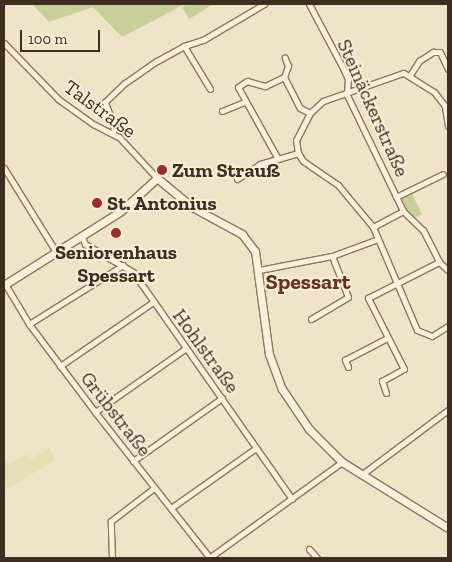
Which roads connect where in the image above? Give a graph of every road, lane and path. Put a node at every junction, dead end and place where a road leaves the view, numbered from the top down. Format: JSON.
{"nodes":[{"id":1,"x":264,"y":4,"type":"edge"},
{"id":2,"x":309,"y":4,"type":"edge"},
{"id":3,"x":4,"y":43,"type":"edge"},
{"id":4,"x":184,"y":46,"type":"junction"},
{"id":5,"x":285,"y":58,"type":"dead end"},
{"id":6,"x":448,"y":69,"type":"edge"},
{"id":7,"x":410,"y":75,"type":"junction"},
{"id":8,"x":284,"y":77,"type":"junction"},
{"id":9,"x":210,"y":89,"type":"dead end"},
{"id":10,"x":346,"y":95,"type":"junction"},
{"id":11,"x":244,"y":102,"type":"junction"},
{"id":12,"x":222,"y":111,"type":"dead end"},
{"id":13,"x":310,"y":113,"type":"junction"},
{"id":14,"x":448,"y":126,"type":"edge"},
{"id":15,"x":113,"y":133,"type":"junction"},
{"id":16,"x":298,"y":153,"type":"junction"},
{"id":17,"x":278,"y":159,"type":"junction"},
{"id":18,"x":4,"y":168,"type":"edge"},
{"id":19,"x":443,"y":174,"type":"dead end"},
{"id":20,"x":157,"y":178,"type":"junction"},
{"id":21,"x":237,"y":179,"type":"dead end"},
{"id":22,"x":396,"y":197,"type":"junction"},
{"id":23,"x":403,"y":211,"type":"junction"},
{"id":24,"x":373,"y":227,"type":"junction"},
{"id":25,"x":82,"y":237,"type":"junction"},
{"id":26,"x":378,"y":239,"type":"junction"},
{"id":27,"x":56,"y":252,"type":"junction"},
{"id":28,"x":332,"y":256,"type":"junction"},
{"id":29,"x":439,"y":262,"type":"junction"},
{"id":30,"x":123,"y":265,"type":"junction"},
{"id":31,"x":259,"y":270,"type":"junction"},
{"id":32,"x":448,"y":270,"type":"edge"},
{"id":33,"x":398,"y":283,"type":"junction"},
{"id":34,"x":4,"y":284,"type":"edge"},
{"id":35,"x":152,"y":302,"type":"junction"},
{"id":36,"x":311,"y":319,"type":"dead end"},
{"id":37,"x":29,"y":324,"type":"junction"},
{"id":38,"x":448,"y":326,"type":"edge"},
{"id":39,"x":387,"y":338,"type":"junction"},
{"id":40,"x":186,"y":348,"type":"junction"},
{"id":41,"x":60,"y":366,"type":"junction"},
{"id":42,"x":348,"y":367,"type":"dead end"},
{"id":43,"x":386,"y":393,"type":"dead end"},
{"id":44,"x":222,"y":398,"type":"junction"},
{"id":45,"x":448,"y":410,"type":"edge"},
{"id":46,"x":94,"y":412,"type":"junction"},
{"id":47,"x":256,"y":448,"type":"junction"},
{"id":48,"x":133,"y":460,"type":"junction"},
{"id":49,"x":342,"y":462,"type":"junction"},
{"id":50,"x":361,"y":475,"type":"junction"},
{"id":51,"x":154,"y":488,"type":"junction"},
{"id":52,"x":292,"y":499,"type":"junction"},
{"id":53,"x":171,"y":508,"type":"junction"},
{"id":54,"x":448,"y":528,"type":"edge"},
{"id":55,"x":309,"y":548,"type":"dead end"},
{"id":56,"x":112,"y":558,"type":"edge"},
{"id":57,"x":210,"y":558,"type":"edge"},
{"id":58,"x":317,"y":558,"type":"edge"}],
"edges":[{"from":1,"to":4,"type":"street"},
{"from":2,"to":10,"type":"street","name":"Steinäckerstraße"},
{"from":3,"to":15,"type":"street","name":"Talstraße"},
{"from":4,"to":9,"type":"street"},
{"from":4,"to":15,"type":"street"},
{"from":5,"to":8,"type":"street"},
{"from":6,"to":7,"type":"street"},
{"from":7,"to":10,"type":"street"},
{"from":7,"to":14,"type":"street"},
{"from":8,"to":11,"type":"street"},
{"from":8,"to":13,"type":"street"},
{"from":10,"to":13,"type":"street"},
{"from":10,"to":22,"type":"street","name":"Steinäckerstraße"},
{"from":11,"to":12,"type":"street"},
{"from":11,"to":17,"type":"street"},
{"from":13,"to":16,"type":"street"},
{"from":15,"to":20,"type":"street","name":"Talstraße"},
{"from":16,"to":17,"type":"street"},
{"from":16,"to":24,"type":"street"},
{"from":17,"to":21,"type":"street"},
{"from":18,"to":27,"type":"street"},
{"from":19,"to":22,"type":"street","name":"Steinäckerstraße"},
{"from":20,"to":25,"type":"street"},
{"from":20,"to":31,"type":"street"},
{"from":22,"to":23,"type":"street","name":"Steinäckerstraße"},
{"from":23,"to":24,"type":"street"},
{"from":23,"to":29,"type":"street","name":"Steinäckerstraße"},
{"from":24,"to":26,"type":"street"},
{"from":25,"to":27,"type":"street"},
{"from":25,"to":30,"type":"street","name":"Hohlstraße"},
{"from":26,"to":28,"type":"street"},
{"from":26,"to":33,"type":"street"},
{"from":27,"to":34,"type":"street"},
{"from":28,"to":31,"type":"street"},
{"from":28,"to":36,"type":"street"},
{"from":29,"to":32,"type":"street","name":"Steinäckerstraße"},
{"from":29,"to":33,"type":"street"},
{"from":30,"to":35,"type":"street","name":"Hohlstraße"},
{"from":30,"to":37,"type":"street"},
{"from":31,"to":49,"type":"street"},
{"from":33,"to":38,"type":"street"},
{"from":33,"to":39,"type":"street"},
{"from":34,"to":37,"type":"street","name":"Grübstraße"},
{"from":35,"to":40,"type":"street","name":"Hohlstraße"},
{"from":35,"to":41,"type":"street"},
{"from":37,"to":41,"type":"street","name":"Grübstraße"},
{"from":39,"to":42,"type":"street"},
{"from":39,"to":43,"type":"street"},
{"from":40,"to":44,"type":"street","name":"Hohlstraße"},
{"from":40,"to":46,"type":"street"},
{"from":41,"to":46,"type":"street","name":"Grübstraße"},
{"from":44,"to":47,"type":"street","name":"Hohlstraße"},
{"from":44,"to":48,"type":"street"},
{"from":45,"to":50,"type":"street"},
{"from":46,"to":48,"type":"street","name":"Grübstraße"},
{"from":47,"to":52,"type":"street","name":"Hohlstraße"},
{"from":47,"to":53,"type":"street"},
{"from":48,"to":51,"type":"street","name":"Grübstraße"},
{"from":49,"to":50,"type":"street"},
{"from":49,"to":52,"type":"street"},
{"from":50,"to":54,"type":"street"},
{"from":51,"to":53,"type":"street","name":"Grübstraße"},
{"from":51,"to":56,"type":"street"},
{"from":52,"to":57,"type":"street"},
{"from":53,"to":57,"type":"street","name":"Grübstraße"},
{"from":55,"to":58,"type":"street"}]}
